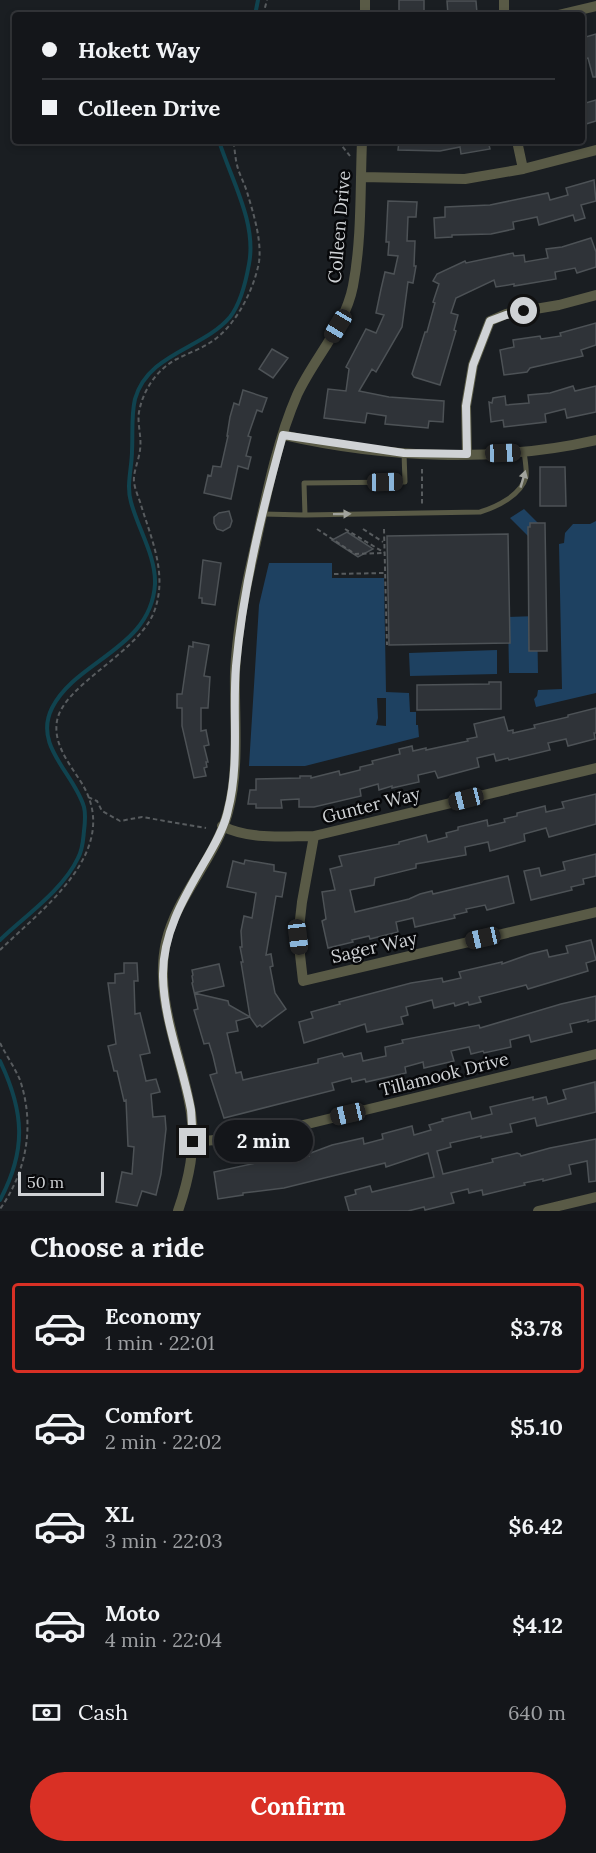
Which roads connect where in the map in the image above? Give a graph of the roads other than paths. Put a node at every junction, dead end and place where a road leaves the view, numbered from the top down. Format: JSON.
{"nodes":[{"id":1,"x":596,"y":6,"type":"edge"},
{"id":2,"x":571,"y":12,"type":"edge"},
{"id":3,"x":362,"y":144,"type":"edge"},
{"id":4,"x":518,"y":144,"type":"edge"},
{"id":5,"x":596,"y":150,"type":"edge"},
{"id":6,"x":523,"y":169,"type":"junction"},
{"id":7,"x":361,"y":177,"type":"junction"},
{"id":8,"x":596,"y":295,"type":"edge"},
{"id":9,"x":283,"y":435,"type":"junction"},
{"id":10,"x":596,"y":440,"type":"edge"},
{"id":11,"x":524,"y":452,"type":"junction"},
{"id":12,"x":404,"y":453,"type":"junction"},
{"id":13,"x":467,"y":454,"type":"junction"},
{"id":14,"x":263,"y":514,"type":"junction"},
{"id":15,"x":305,"y":515,"type":"junction"},
{"id":16,"x":596,"y":768,"type":"edge"},
{"id":17,"x":222,"y":826,"type":"junction"},
{"id":18,"x":314,"y":836,"type":"junction"},
{"id":19,"x":596,"y":912,"type":"edge"},
{"id":20,"x":596,"y":1054,"type":"edge"},
{"id":21,"x":193,"y":1142,"type":"junction"},
{"id":22,"x":596,"y":1197,"type":"edge"},
{"id":23,"x":178,"y":1211,"type":"edge"},
{"id":24,"x":538,"y":1211,"type":"edge"}],
"edges":[{"from":1,"to":2,"type":"street"},
{"from":3,"to":7,"type":"street","name":"Colleen Drive"},
{"from":4,"to":6,"type":"street"},
{"from":5,"to":6,"type":"street"},
{"from":6,"to":7,"type":"street"},
{"from":7,"to":9,"type":"street","name":"Colleen Drive"},
{"from":8,"to":13,"type":"street"},
{"from":9,"to":12,"type":"street"},
{"from":9,"to":14,"type":"street","name":"Colleen Drive"},
{"from":10,"to":11,"type":"street"},
{"from":11,"to":13,"type":"street"},
{"from":15,"to":11,"type":"lane","one_way":true},
{"from":12,"to":13,"type":"street"},
{"from":12,"to":15,"type":"lane"},
{"from":14,"to":15,"type":"lane"},
{"from":14,"to":17,"type":"street","name":"Colleen Drive"},
{"from":16,"to":18,"type":"street","name":"Gunter Way"},
{"from":17,"to":18,"type":"street","name":"Gunter Way"},
{"from":17,"to":21,"type":"street","name":"Colleen Drive"},
{"from":18,"to":19,"type":"street","name":"Sager Way"},
{"from":20,"to":21,"type":"street","name":"Tillamook Drive"},
{"from":21,"to":23,"type":"street","name":"Colleen Drive"},
{"from":22,"to":24,"type":"street"}]}
